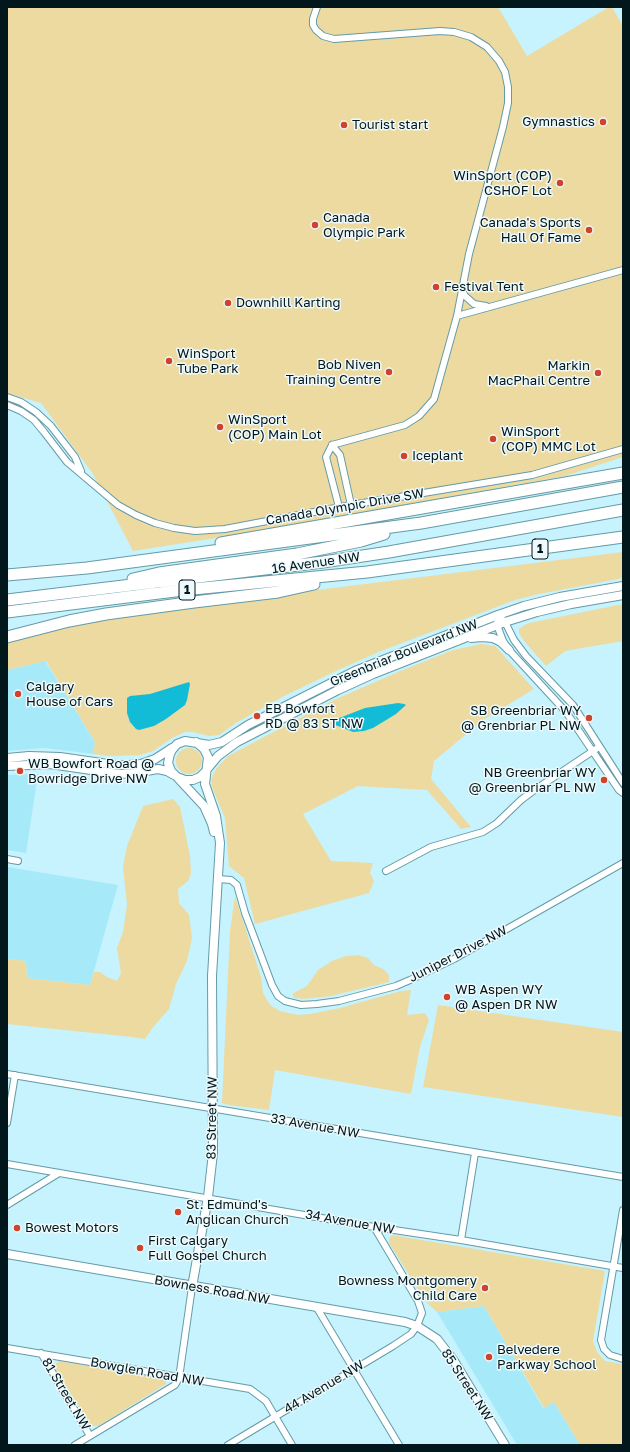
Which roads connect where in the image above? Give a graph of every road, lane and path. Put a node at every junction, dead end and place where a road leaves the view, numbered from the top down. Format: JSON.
{"nodes":[{"id":1,"x":317,"y":7,"type":"edge"},
{"id":2,"x":623,"y":270,"type":"edge"},
{"id":3,"x":461,"y":289,"type":"junction"},
{"id":4,"x":489,"y":306,"type":"junction"},
{"id":5,"x":457,"y":316,"type":"junction"},
{"id":6,"x":7,"y":397,"type":"edge"},
{"id":7,"x":7,"y":405,"type":"edge"},
{"id":8,"x":332,"y":445,"type":"junction"},
{"id":9,"x":623,"y":449,"type":"edge"},
{"id":10,"x":81,"y":472,"type":"junction"},
{"id":11,"x":623,"y":473,"type":"edge"},
{"id":12,"x":623,"y":487,"type":"edge"},
{"id":13,"x":351,"y":505,"type":"junction"},
{"id":14,"x":339,"y":507,"type":"junction"},
{"id":15,"x":623,"y":510,"type":"edge"},
{"id":16,"x":421,"y":523,"type":"junction"},
{"id":17,"x":619,"y":539,"type":"edge"},
{"id":18,"x":87,"y":568,"type":"junction"},
{"id":19,"x":367,"y":572,"type":"junction"},
{"id":20,"x":7,"y":576,"type":"edge"},
{"id":21,"x":623,"y":586,"type":"edge"},
{"id":22,"x":62,"y":593,"type":"junction"},
{"id":23,"x":623,"y":595,"type":"edge"},
{"id":24,"x":7,"y":600,"type":"edge"},
{"id":25,"x":7,"y":612,"type":"edge"},
{"id":26,"x":498,"y":615,"type":"junction"},
{"id":27,"x":505,"y":622,"type":"junction"},
{"id":28,"x":497,"y":625,"type":"junction"},
{"id":29,"x":7,"y":637,"type":"edge"},
{"id":30,"x":460,"y":639,"type":"junction"},
{"id":31,"x":509,"y":650,"type":"junction"},
{"id":32,"x":196,"y":742,"type":"junction"},
{"id":33,"x":174,"y":747,"type":"junction"},
{"id":34,"x":599,"y":747,"type":"junction"},
{"id":35,"x":592,"y":751,"type":"junction"},
{"id":36,"x":7,"y":758,"type":"edge"},
{"id":37,"x":7,"y":766,"type":"edge"},
{"id":38,"x":206,"y":770,"type":"junction"},
{"id":39,"x":176,"y":776,"type":"junction"},
{"id":40,"x":623,"y":783,"type":"edge"},
{"id":41,"x":623,"y":793,"type":"edge"},
{"id":42,"x":219,"y":856,"type":"junction"},
{"id":43,"x":7,"y":859,"type":"edge"},
{"id":44,"x":18,"y":861,"type":"dead end"},
{"id":45,"x":623,"y":863,"type":"edge"},
{"id":46,"x":386,"y":871,"type":"dead end"},
{"id":47,"x":218,"y":879,"type":"junction"},
{"id":48,"x":7,"y":1074,"type":"edge"},
{"id":49,"x":15,"y":1075,"type":"junction"},
{"id":50,"x":212,"y":1108,"type":"junction"},
{"id":51,"x":7,"y":1123,"type":"edge"},
{"id":52,"x":475,"y":1153,"type":"junction"},
{"id":53,"x":7,"y":1164,"type":"edge"},
{"id":54,"x":59,"y":1173,"type":"junction"},
{"id":55,"x":623,"y":1177,"type":"edge"},
{"id":56,"x":208,"y":1198,"type":"junction"},
{"id":57,"x":7,"y":1206,"type":"edge"},
{"id":58,"x":623,"y":1210,"type":"edge"},
{"id":59,"x":374,"y":1227,"type":"junction"},
{"id":60,"x":461,"y":1240,"type":"junction"},
{"id":61,"x":7,"y":1254,"type":"edge"},
{"id":62,"x":614,"y":1266,"type":"junction"},
{"id":63,"x":623,"y":1268,"type":"edge"},
{"id":64,"x":192,"y":1286,"type":"junction"},
{"id":65,"x":317,"y":1308,"type":"junction"},
{"id":66,"x":417,"y":1326,"type":"junction"},
{"id":67,"x":7,"y":1348,"type":"edge"},
{"id":68,"x":41,"y":1353,"type":"junction"},
{"id":69,"x":623,"y":1359,"type":"edge"},
{"id":70,"x":353,"y":1370,"type":"junction"},
{"id":71,"x":179,"y":1378,"type":"junction"},
{"id":72,"x":275,"y":1417,"type":"junction"},
{"id":73,"x":90,"y":1436,"type":"junction"},
{"id":74,"x":75,"y":1445,"type":"edge"},
{"id":75,"x":228,"y":1445,"type":"edge"},
{"id":76,"x":292,"y":1445,"type":"edge"},
{"id":77,"x":399,"y":1445,"type":"edge"},
{"id":78,"x":505,"y":1445,"type":"edge"}],
"edges":[{"from":1,"to":3,"type":"street"},
{"from":2,"to":4,"type":"street"},
{"from":3,"to":4,"type":"street"},
{"from":3,"to":5,"type":"street"},
{"from":4,"to":5,"type":"street"},
{"from":5,"to":8,"type":"street"},
{"from":6,"to":10,"type":"street","name":"Canada Olympic Drive SW"},
{"from":7,"to":10,"type":"street","name":"Canada Olympic Drive SW"},
{"from":8,"to":13,"type":"street"},
{"from":8,"to":14,"type":"street"},
{"from":9,"to":13,"type":"street","name":"Canada Olympic Drive SW"},
{"from":10,"to":14,"type":"street","name":"Canada Olympic Drive SW"},
{"from":11,"to":18,"type":"highway"},
{"from":12,"to":16,"type":"highway"},
{"from":13,"to":14,"type":"street","name":"Canada Olympic Drive SW"},
{"from":15,"to":22,"type":"highway","name":"16 Avenue NW","number":"1"},
{"from":16,"to":18,"type":"highway"},
{"from":16,"to":22,"type":"highway"},
{"from":17,"to":19,"type":"highway","name":"16 Avenue NW","number":"1"},
{"from":18,"to":20,"type":"highway"},
{"from":19,"to":25,"type":"highway","name":"16 Avenue NW","number":"1"},
{"from":19,"to":29,"type":"highway"},
{"from":21,"to":26,"type":"street","name":"Greenbriar Boulevard NW"},
{"from":22,"to":24,"type":"highway","name":"16 Avenue NW","number":"1"},
{"from":23,"to":27,"type":"street","name":"Greenbriar Boulevard NW"},
{"from":26,"to":27,"type":"street"},
{"from":26,"to":28,"type":"street"},
{"from":26,"to":32,"type":"street","name":"Greenbriar Boulevard NW"},
{"from":27,"to":28,"type":"street","name":"Greenbriar Boulevard NW"},
{"from":27,"to":34,"type":"street"},
{"from":28,"to":30,"type":"street","name":"Greenbriar Boulevard NW"},
{"from":28,"to":31,"type":"street"},
{"from":30,"to":31,"type":"street"},
{"from":30,"to":38,"type":"street","name":"Greenbriar Boulevard NW"},
{"from":31,"to":35,"type":"street"},
{"from":32,"to":33,"type":"street"},
{"from":32,"to":38,"type":"street"},
{"from":33,"to":36,"type":"street"},
{"from":33,"to":39,"type":"street"},
{"from":34,"to":35,"type":"street"},
{"from":34,"to":40,"type":"street"},
{"from":35,"to":41,"type":"street"},
{"from":35,"to":46,"type":"street"},
{"from":37,"to":39,"type":"street"},
{"from":38,"to":39,"type":"street"},
{"from":38,"to":42,"type":"street","name":"83 Street NW"},
{"from":39,"to":42,"type":"street","name":"83 Street NW"},
{"from":42,"to":47,"type":"street","name":"83 Street NW"},
{"from":43,"to":44,"type":"street"},
{"from":45,"to":47,"type":"street","name":"Juniper Drive NW"},
{"from":47,"to":50,"type":"street","name":"83 Street NW"},
{"from":48,"to":49,"type":"street","name":"33 Avenue NW"},
{"from":49,"to":50,"type":"street","name":"33 Avenue NW"},
{"from":49,"to":51,"type":"street"},
{"from":50,"to":52,"type":"street","name":"33 Avenue NW"},
{"from":50,"to":56,"type":"street","name":"83 Street NW"},
{"from":52,"to":55,"type":"street","name":"33 Avenue NW"},
{"from":52,"to":60,"type":"street"},
{"from":53,"to":54,"type":"street","name":"34 Avenue NW"},
{"from":54,"to":56,"type":"street","name":"34 Avenue NW"},
{"from":54,"to":57,"type":"street"},
{"from":56,"to":59,"type":"street","name":"34 Avenue NW"},
{"from":56,"to":64,"type":"street","name":"83 Street NW"},
{"from":58,"to":62,"type":"street"},
{"from":59,"to":60,"type":"street","name":"34 Avenue NW"},
{"from":59,"to":66,"type":"street"},
{"from":60,"to":62,"type":"street","name":"34 Avenue NW"},
{"from":61,"to":64,"type":"street","name":"Bowness Road NW"},
{"from":62,"to":63,"type":"street","name":"34 Avenue NW"},
{"from":62,"to":69,"type":"street"},
{"from":64,"to":65,"type":"street","name":"Bowness Road NW"},
{"from":64,"to":71,"type":"street","name":"83 Street NW"},
{"from":65,"to":66,"type":"street","name":"Bowness Road NW"},
{"from":65,"to":70,"type":"street"},
{"from":66,"to":70,"type":"street","name":"44 Avenue NW"},
{"from":66,"to":78,"type":"street","name":"85 Street NW"},
{"from":67,"to":68,"type":"street","name":"Bowglen Road NW"},
{"from":68,"to":71,"type":"street","name":"Bowglen Road NW"},
{"from":68,"to":73,"type":"street","name":"81 Street NW"},
{"from":70,"to":72,"type":"street","name":"44 Avenue NW"},
{"from":70,"to":77,"type":"street"},
{"from":71,"to":72,"type":"street","name":"Bowglen Road NW"},
{"from":71,"to":73,"type":"street"},
{"from":72,"to":75,"type":"street","name":"44 Avenue NW"},
{"from":72,"to":76,"type":"street"},
{"from":73,"to":74,"type":"street"}]}
